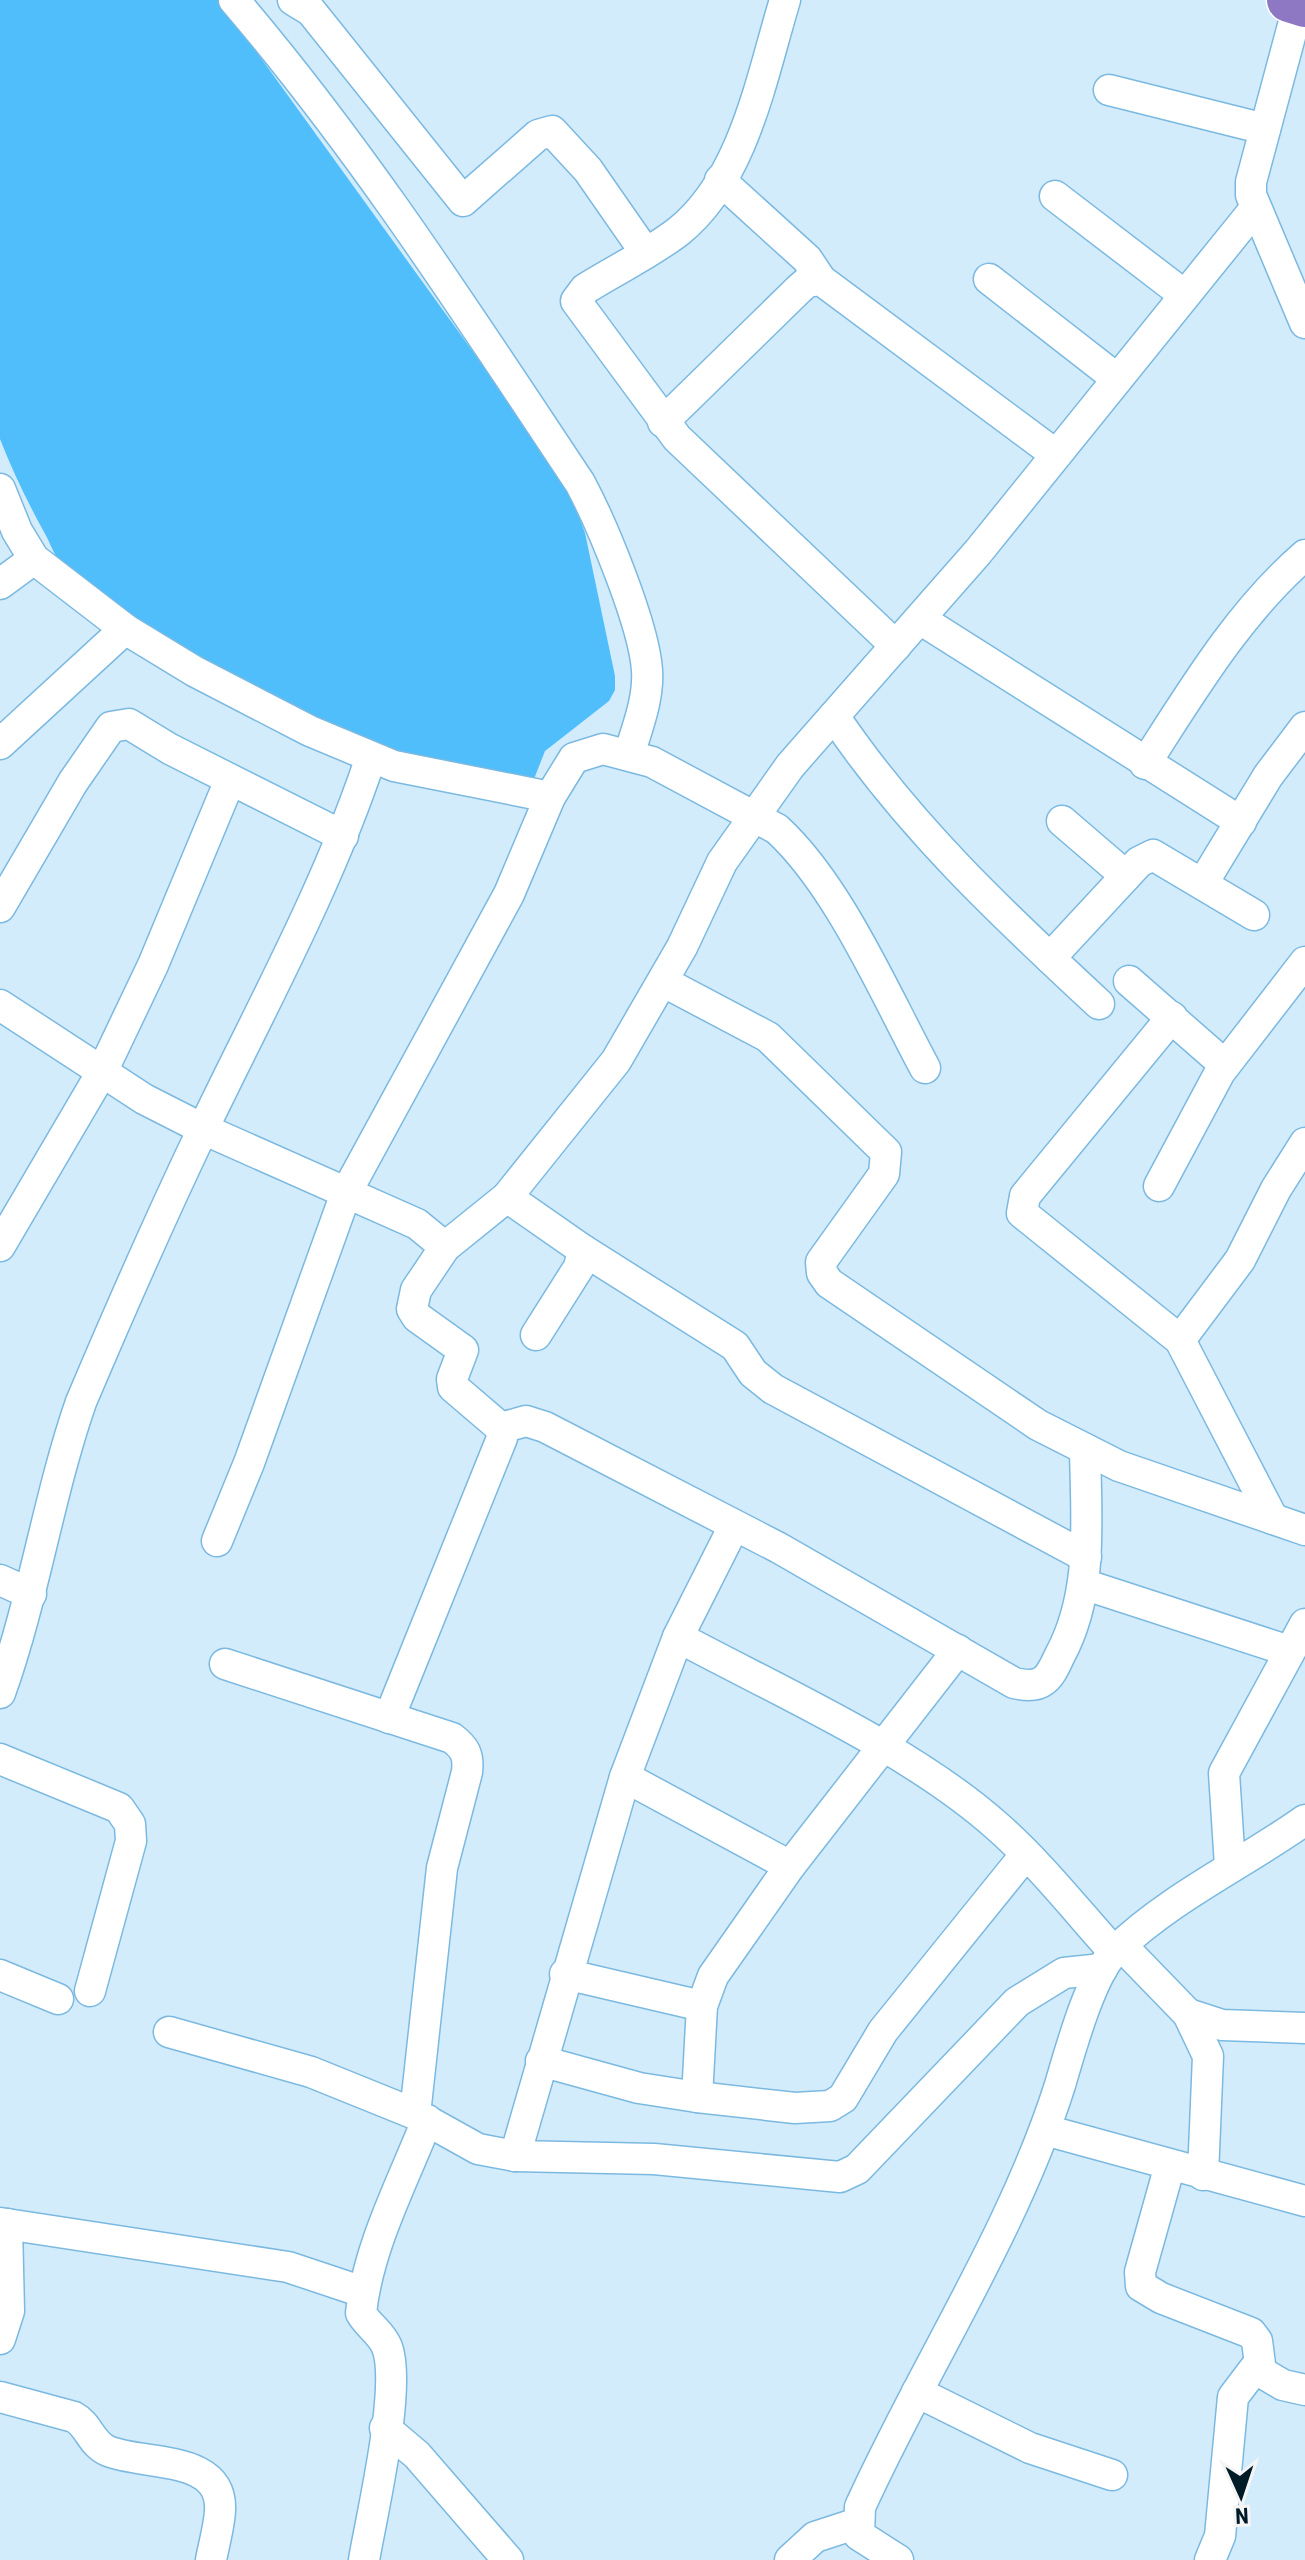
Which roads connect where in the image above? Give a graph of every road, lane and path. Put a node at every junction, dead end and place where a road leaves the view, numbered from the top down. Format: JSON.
{"nodes":[{"id":1,"x":234,"y":0,"type":"edge"},
{"id":2,"x":293,"y":0,"type":"edge"},
{"id":3,"x":785,"y":0,"type":"edge"},
{"id":4,"x":1298,"y":3,"type":"edge"},
{"id":5,"x":1109,"y":90,"type":"dead end"},
{"id":6,"x":1265,"y":129,"type":"junction"},
{"id":7,"x":720,"y":180,"type":"junction"},
{"id":8,"x":1055,"y":196,"type":"dead end"},
{"id":9,"x":1254,"y":210,"type":"junction"},
{"id":10,"x":645,"y":252,"type":"junction"},
{"id":11,"x":989,"y":279,"type":"dead end"},
{"id":12,"x":821,"y":280,"type":"junction"},
{"id":13,"x":1183,"y":294,"type":"junction"},
{"id":14,"x":1305,"y":323,"type":"edge"},
{"id":15,"x":1116,"y":378,"type":"junction"},
{"id":16,"x":663,"y":422,"type":"junction"},
{"id":17,"x":1055,"y":454,"type":"junction"},
{"id":18,"x":0,"y":489,"type":"edge"},
{"id":19,"x":1305,"y":555,"type":"edge"},
{"id":20,"x":34,"y":559,"type":"junction"},
{"id":21,"x":0,"y":584,"type":"edge"},
{"id":22,"x":920,"y":619,"type":"junction"},
{"id":23,"x":125,"y":629,"type":"junction"},
{"id":24,"x":896,"y":646,"type":"junction"},
{"id":25,"x":834,"y":716,"type":"junction"},
{"id":26,"x":1305,"y":727,"type":"edge"},
{"id":27,"x":0,"y":744,"type":"edge"},
{"id":28,"x":629,"y":755,"type":"junction"},
{"id":29,"x":371,"y":757,"type":"junction"},
{"id":30,"x":1145,"y":764,"type":"junction"},
{"id":31,"x":230,"y":780,"type":"junction"},
{"id":32,"x":550,"y":797,"type":"junction"},
{"id":33,"x":754,"y":814,"type":"junction"},
{"id":34,"x":1062,"y":821,"type":"dead end"},
{"id":35,"x":1241,"y":822,"type":"junction"},
{"id":36,"x":343,"y":836,"type":"junction"},
{"id":37,"x":1126,"y":876,"type":"junction"},
{"id":38,"x":1203,"y":883,"type":"junction"},
{"id":39,"x":0,"y":907,"type":"edge"},
{"id":40,"x":1254,"y":915,"type":"dead end"},
{"id":41,"x":1050,"y":958,"type":"junction"},
{"id":42,"x":1305,"y":962,"type":"edge"},
{"id":43,"x":1129,"y":981,"type":"dead end"},
{"id":44,"x":664,"y":982,"type":"junction"},
{"id":45,"x":1099,"y":1004,"type":"dead end"},
{"id":46,"x":0,"y":1005,"type":"edge"},
{"id":47,"x":1172,"y":1017,"type":"junction"},
{"id":48,"x":1225,"y":1065,"type":"junction"},
{"id":49,"x":925,"y":1068,"type":"dead end"},
{"id":50,"x":102,"y":1072,"type":"junction"},
{"id":51,"x":203,"y":1129,"type":"junction"},
{"id":52,"x":1305,"y":1143,"type":"edge"},
{"id":53,"x":1159,"y":1186,"type":"dead end"},
{"id":54,"x":346,"y":1193,"type":"junction"},
{"id":55,"x":507,"y":1197,"type":"junction"},
{"id":56,"x":0,"y":1246,"type":"edge"},
{"id":57,"x":445,"y":1247,"type":"junction"},
{"id":58,"x":583,"y":1250,"type":"junction"},
{"id":59,"x":536,"y":1335,"type":"dead end"},
{"id":60,"x":1180,"y":1340,"type":"junction"},
{"id":61,"x":501,"y":1428,"type":"junction"},
{"id":62,"x":1085,"y":1449,"type":"junction"},
{"id":63,"x":1273,"y":1519,"type":"junction"},
{"id":64,"x":734,"y":1526,"type":"junction"},
{"id":65,"x":1305,"y":1530,"type":"edge"},
{"id":66,"x":217,"y":1541,"type":"dead end"},
{"id":67,"x":1085,"y":1571,"type":"junction"},
{"id":68,"x":0,"y":1580,"type":"edge"},
{"id":69,"x":31,"y":1594,"type":"junction"},
{"id":70,"x":1305,"y":1624,"type":"edge"},
{"id":71,"x":678,"y":1637,"type":"junction"},
{"id":72,"x":958,"y":1650,"type":"junction"},
{"id":73,"x":1289,"y":1651,"type":"junction"},
{"id":74,"x":225,"y":1664,"type":"dead end"},
{"id":75,"x":0,"y":1693,"type":"edge"},
{"id":76,"x":389,"y":1718,"type":"junction"},
{"id":77,"x":881,"y":1746,"type":"junction"},
{"id":78,"x":0,"y":1759,"type":"edge"},
{"id":79,"x":625,"y":1777,"type":"junction"},
{"id":80,"x":1302,"y":1826,"type":"edge"},
{"id":81,"x":1026,"y":1854,"type":"junction"},
{"id":82,"x":790,"y":1866,"type":"junction"},
{"id":83,"x":1230,"y":1866,"type":"junction"},
{"id":84,"x":1112,"y":1955,"type":"junction"},
{"id":85,"x":565,"y":1974,"type":"junction"},
{"id":86,"x":0,"y":1975,"type":"edge"},
{"id":87,"x":90,"y":1991,"type":"dead end"},
{"id":88,"x":58,"y":1999,"type":"dead end"},
{"id":89,"x":702,"y":2006,"type":"junction"},
{"id":90,"x":1188,"y":2014,"type":"junction"},
{"id":91,"x":1305,"y":2028,"type":"edge"},
{"id":92,"x":169,"y":2032,"type":"dead end"},
{"id":93,"x":541,"y":2061,"type":"junction"},
{"id":94,"x":697,"y":2097,"type":"junction"},
{"id":95,"x":421,"y":2117,"type":"junction"},
{"id":96,"x":1045,"y":2130,"type":"junction"},
{"id":97,"x":515,"y":2156,"type":"junction"},
{"id":98,"x":1170,"y":2165,"type":"junction"},
{"id":99,"x":1203,"y":2175,"type":"junction"},
{"id":100,"x":1305,"y":2201,"type":"edge"},
{"id":101,"x":4,"y":2224,"type":"edge"},
{"id":102,"x":363,"y":2292,"type":"junction"},
{"id":103,"x":0,"y":2339,"type":"edge"},
{"id":104,"x":1258,"y":2364,"type":"junction"},
{"id":105,"x":1305,"y":2390,"type":"edge"},
{"id":106,"x":917,"y":2392,"type":"junction"},
{"id":107,"x":0,"y":2397,"type":"edge"},
{"id":108,"x":385,"y":2428,"type":"junction"},
{"id":109,"x":1112,"y":2475,"type":"dead end"},
{"id":110,"x":858,"y":2523,"type":"junction"},
{"id":111,"x":211,"y":2560,"type":"edge"},
{"id":112,"x":364,"y":2560,"type":"edge"},
{"id":113,"x":508,"y":2560,"type":"edge"},
{"id":114,"x":790,"y":2560,"type":"edge"},
{"id":115,"x":898,"y":2560,"type":"edge"},
{"id":116,"x":1210,"y":2560,"type":"edge"}],
"edges":[{"from":1,"to":28,"type":"street"},
{"from":2,"to":10,"type":"street"},
{"from":3,"to":7,"type":"street"},
{"from":4,"to":6,"type":"street"},
{"from":5,"to":6,"type":"street"},
{"from":6,"to":9,"type":"street"},
{"from":7,"to":10,"type":"street"},
{"from":7,"to":12,"type":"street"},
{"from":8,"to":13,"type":"street"},
{"from":9,"to":13,"type":"street"},
{"from":9,"to":14,"type":"street"},
{"from":10,"to":16,"type":"street"},
{"from":11,"to":15,"type":"street"},
{"from":12,"to":16,"type":"street"},
{"from":12,"to":17,"type":"street"},
{"from":13,"to":15,"type":"street"},
{"from":15,"to":17,"type":"street"},
{"from":16,"to":24,"type":"street"},
{"from":17,"to":22,"type":"street"},
{"from":18,"to":20,"type":"street"},
{"from":19,"to":30,"type":"street"},
{"from":20,"to":21,"type":"street"},
{"from":20,"to":23,"type":"street"},
{"from":22,"to":24,"type":"street"},
{"from":22,"to":30,"type":"street"},
{"from":23,"to":27,"type":"street"},
{"from":23,"to":29,"type":"street"},
{"from":24,"to":25,"type":"street"},
{"from":25,"to":33,"type":"street"},
{"from":25,"to":41,"type":"street"},
{"from":26,"to":35,"type":"street"},
{"from":28,"to":32,"type":"street"},
{"from":28,"to":33,"type":"street"},
{"from":29,"to":32,"type":"street"},
{"from":29,"to":36,"type":"street"},
{"from":30,"to":35,"type":"street"},
{"from":31,"to":36,"type":"street"},
{"from":31,"to":39,"type":"street"},
{"from":31,"to":50,"type":"street"},
{"from":32,"to":54,"type":"street"},
{"from":33,"to":44,"type":"street"},
{"from":33,"to":49,"type":"street"},
{"from":34,"to":37,"type":"street"},
{"from":35,"to":38,"type":"street"},
{"from":36,"to":51,"type":"street"},
{"from":37,"to":38,"type":"street"},
{"from":37,"to":41,"type":"street"},
{"from":38,"to":40,"type":"street"},
{"from":41,"to":45,"type":"street"},
{"from":42,"to":48,"type":"street"},
{"from":43,"to":47,"type":"street"},
{"from":44,"to":55,"type":"street"},
{"from":44,"to":62,"type":"street"},
{"from":46,"to":50,"type":"street"},
{"from":47,"to":48,"type":"street"},
{"from":47,"to":60,"type":"street"},
{"from":48,"to":53,"type":"street"},
{"from":50,"to":51,"type":"street"},
{"from":50,"to":56,"type":"street"},
{"from":51,"to":54,"type":"street"},
{"from":51,"to":69,"type":"street"},
{"from":52,"to":60,"type":"street"},
{"from":54,"to":57,"type":"street"},
{"from":54,"to":66,"type":"street"},
{"from":55,"to":57,"type":"street"},
{"from":55,"to":58,"type":"street"},
{"from":57,"to":61,"type":"street"},
{"from":58,"to":59,"type":"street"},
{"from":58,"to":67,"type":"street"},
{"from":60,"to":63,"type":"street"},
{"from":61,"to":64,"type":"street"},
{"from":61,"to":76,"type":"street"},
{"from":62,"to":63,"type":"street"},
{"from":62,"to":67,"type":"street"},
{"from":63,"to":65,"type":"street"},
{"from":64,"to":71,"type":"street"},
{"from":64,"to":72,"type":"street"},
{"from":67,"to":72,"type":"street"},
{"from":67,"to":73,"type":"street"},
{"from":68,"to":69,"type":"street"},
{"from":69,"to":75,"type":"street"},
{"from":70,"to":73,"type":"street"},
{"from":71,"to":77,"type":"street"},
{"from":71,"to":79,"type":"street"},
{"from":72,"to":77,"type":"street"},
{"from":73,"to":83,"type":"street"},
{"from":74,"to":76,"type":"street"},
{"from":76,"to":95,"type":"street"},
{"from":77,"to":81,"type":"street"},
{"from":77,"to":82,"type":"street"},
{"from":78,"to":87,"type":"street"},
{"from":79,"to":82,"type":"street"},
{"from":79,"to":85,"type":"street"},
{"from":80,"to":83,"type":"street"},
{"from":81,"to":84,"type":"street"},
{"from":81,"to":94,"type":"street"},
{"from":82,"to":89,"type":"street"},
{"from":83,"to":84,"type":"street"},
{"from":84,"to":90,"type":"street"},
{"from":84,"to":96,"type":"street"},
{"from":84,"to":97,"type":"street"},
{"from":85,"to":89,"type":"street"},
{"from":85,"to":93,"type":"street"},
{"from":86,"to":88,"type":"street"},
{"from":89,"to":94,"type":"street"},
{"from":90,"to":91,"type":"street"},
{"from":90,"to":99,"type":"street"},
{"from":92,"to":95,"type":"street"},
{"from":93,"to":94,"type":"street"},
{"from":93,"to":97,"type":"street"},
{"from":95,"to":97,"type":"street"},
{"from":95,"to":102,"type":"street"},
{"from":96,"to":98,"type":"street"},
{"from":96,"to":106,"type":"street"},
{"from":98,"to":99,"type":"street"},
{"from":98,"to":104,"type":"street"},
{"from":99,"to":100,"type":"street"},
{"from":101,"to":102,"type":"street"},
{"from":101,"to":103,"type":"street"},
{"from":102,"to":108,"type":"street"},
{"from":104,"to":105,"type":"street"},
{"from":104,"to":116,"type":"street"},
{"from":106,"to":109,"type":"street"},
{"from":106,"to":110,"type":"street"},
{"from":107,"to":111,"type":"street"},
{"from":108,"to":112,"type":"street"},
{"from":108,"to":113,"type":"street"},
{"from":110,"to":114,"type":"street"},
{"from":110,"to":115,"type":"street"}]}
